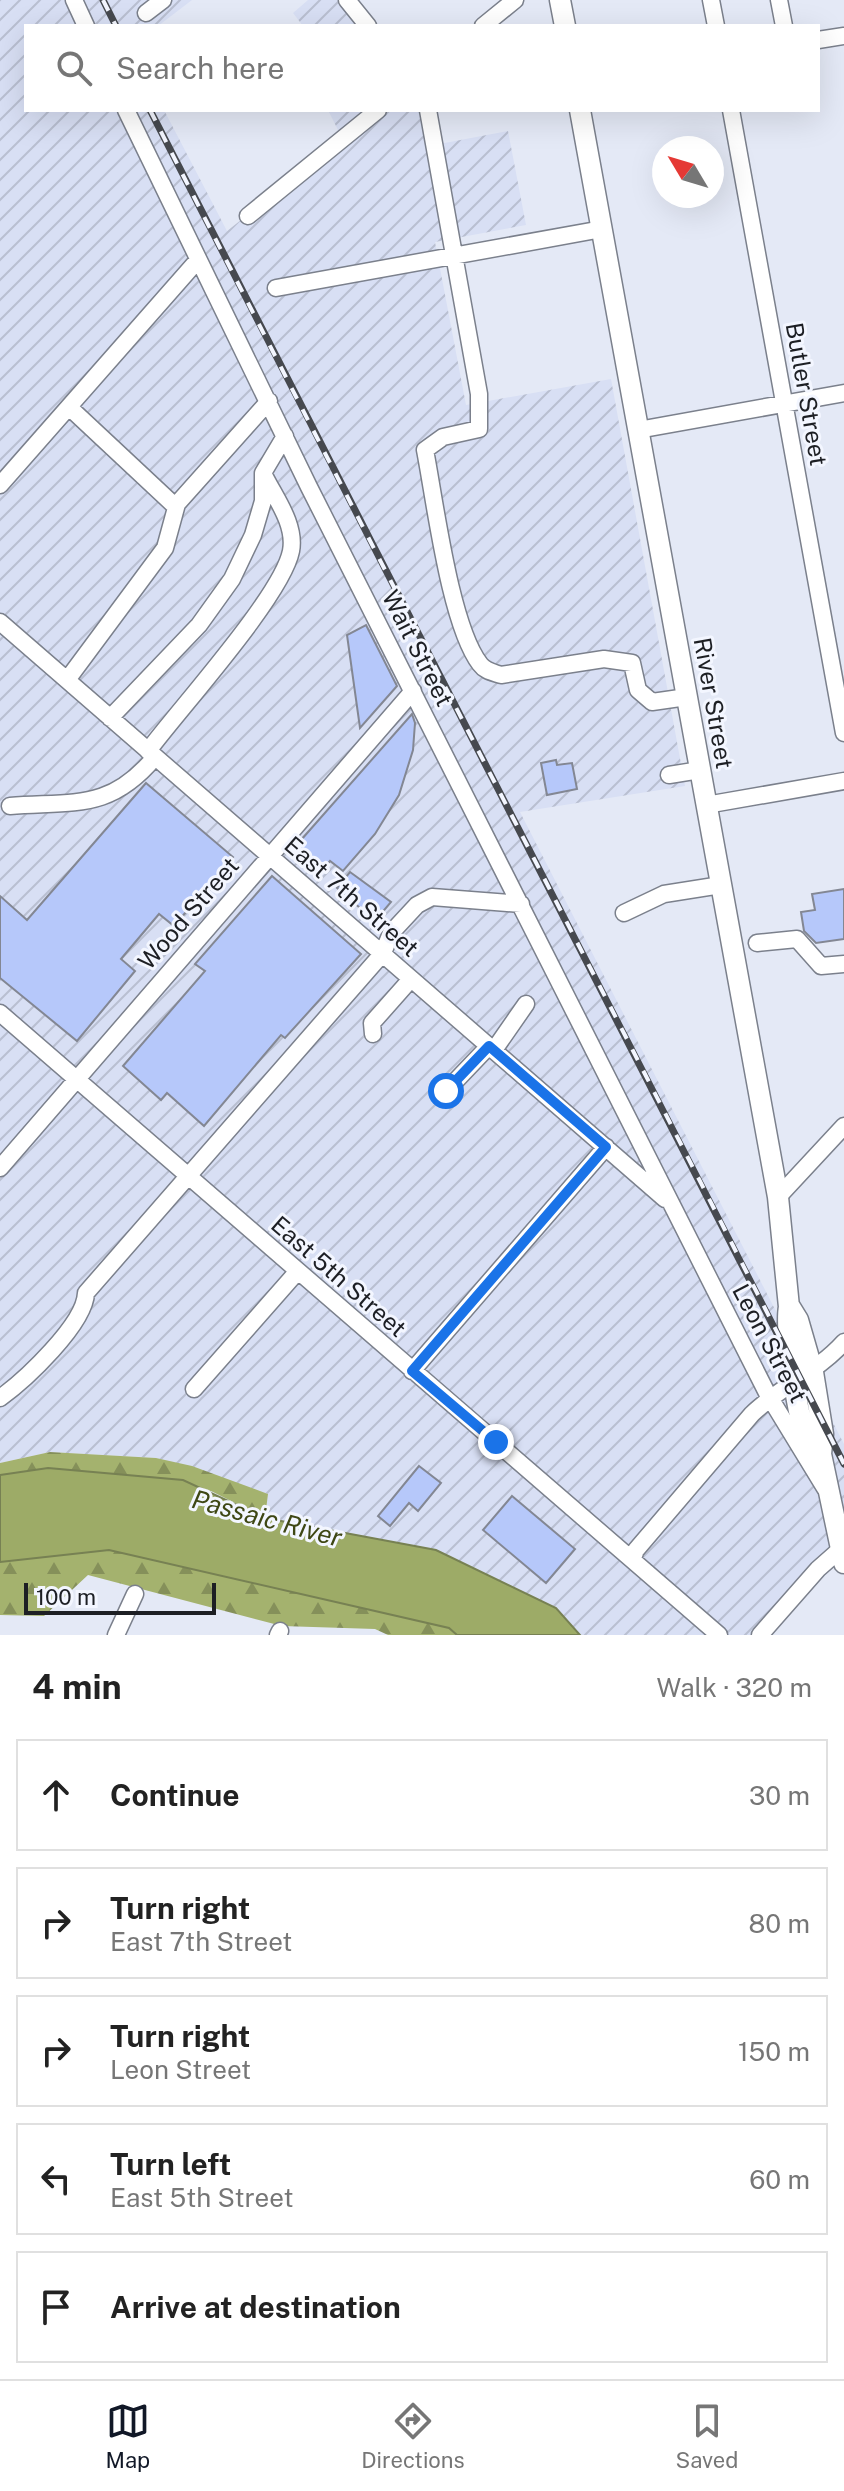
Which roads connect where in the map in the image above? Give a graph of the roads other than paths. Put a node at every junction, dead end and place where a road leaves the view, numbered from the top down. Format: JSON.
{"nodes":[{"id":1,"x":74,"y":0,"type":"edge"},
{"id":2,"x":163,"y":0,"type":"edge"},
{"id":3,"x":347,"y":0,"type":"edge"},
{"id":4,"x":515,"y":0,"type":"edge"},
{"id":5,"x":560,"y":0,"type":"edge"},
{"id":6,"x":711,"y":0,"type":"edge"},
{"id":7,"x":779,"y":0,"type":"edge"},
{"id":8,"x":146,"y":13,"type":"dead end"},
{"id":9,"x":85,"y":24,"type":"edge"},
{"id":10,"x":366,"y":24,"type":"edge"},
{"id":11,"x":485,"y":24,"type":"edge"},
{"id":12,"x":565,"y":24,"type":"edge"},
{"id":13,"x":716,"y":24,"type":"edge"},
{"id":14,"x":784,"y":24,"type":"edge"},
{"id":15,"x":844,"y":36,"type":"edge"},
{"id":16,"x":820,"y":40,"type":"edge"},
{"id":17,"x":127,"y":112,"type":"edge"},
{"id":18,"x":376,"y":112,"type":"edge"},
{"id":19,"x":428,"y":112,"type":"edge"},
{"id":20,"x":580,"y":112,"type":"edge"},
{"id":21,"x":731,"y":112,"type":"edge"},
{"id":22,"x":248,"y":216,"type":"dead end"},
{"id":23,"x":602,"y":229,"type":"junction"},
{"id":24,"x":454,"y":256,"type":"junction"},
{"id":25,"x":197,"y":261,"type":"junction"},
{"id":26,"x":276,"y":288,"type":"dead end"},
{"id":27,"x":844,"y":393,"type":"edge"},
{"id":28,"x":269,"y":401,"type":"junction"},
{"id":29,"x":784,"y":404,"type":"junction"},
{"id":30,"x":69,"y":407,"type":"junction"},
{"id":31,"x":638,"y":430,"type":"junction"},
{"id":32,"x":285,"y":436,"type":"junction"},
{"id":33,"x":263,"y":473,"type":"junction"},
{"id":34,"x":2,"y":479,"type":"edge"},
{"id":35,"x":176,"y":507,"type":"junction"},
{"id":36,"x":0,"y":622,"type":"edge"},
{"id":37,"x":67,"y":680,"type":"junction"},
{"id":38,"x":413,"y":691,"type":"junction"},
{"id":39,"x":687,"y":697,"type":"junction"},
{"id":40,"x":110,"y":718,"type":"junction"},
{"id":41,"x":844,"y":733,"type":"edge"},
{"id":42,"x":152,"y":754,"type":"junction"},
{"id":43,"x":700,"y":770,"type":"junction"},
{"id":44,"x":669,"y":775,"type":"dead end"},
{"id":45,"x":844,"y":781,"type":"edge"},
{"id":46,"x":706,"y":805,"type":"junction"},
{"id":47,"x":10,"y":806,"type":"dead end"},
{"id":48,"x":269,"y":856,"type":"junction"},
{"id":49,"x":721,"y":885,"type":"junction"},
{"id":50,"x":521,"y":904,"type":"junction"},
{"id":51,"x":624,"y":913,"type":"dead end"},
{"id":52,"x":757,"y":943,"type":"dead end"},
{"id":53,"x":383,"y":953,"type":"junction"},
{"id":54,"x":844,"y":964,"type":"edge"},
{"id":55,"x":411,"y":979,"type":"junction"},
{"id":56,"x":526,"y":1004,"type":"dead end"},
{"id":57,"x":0,"y":1013,"type":"edge"},
{"id":58,"x":373,"y":1034,"type":"dead end"},
{"id":59,"x":491,"y":1048,"type":"junction"},
{"id":60,"x":76,"y":1080,"type":"junction"},
{"id":61,"x":439,"y":1090,"type":"dead end"},
{"id":62,"x":844,"y":1126,"type":"edge"},
{"id":63,"x":606,"y":1147,"type":"junction"},
{"id":64,"x":0,"y":1168,"type":"edge"},
{"id":65,"x":187,"y":1176,"type":"junction"},
{"id":66,"x":778,"y":1197,"type":"junction"},
{"id":67,"x":673,"y":1205,"type":"junction"},
{"id":68,"x":297,"y":1272,"type":"junction"},
{"id":69,"x":844,"y":1342,"type":"edge"},
{"id":70,"x":412,"y":1371,"type":"junction"},
{"id":71,"x":804,"y":1376,"type":"junction"},
{"id":72,"x":194,"y":1389,"type":"dead end"},
{"id":73,"x":0,"y":1398,"type":"edge"},
{"id":74,"x":769,"y":1398,"type":"junction"},
{"id":75,"x":832,"y":1500,"type":"junction"},
{"id":76,"x":843,"y":1553,"type":"edge"},
{"id":77,"x":633,"y":1558,"type":"junction"},
{"id":78,"x":135,"y":1594,"type":"dead end"},
{"id":79,"x":116,"y":1635,"type":"edge"},
{"id":80,"x":719,"y":1635,"type":"edge"},
{"id":81,"x":760,"y":1635,"type":"edge"}],
"edges":[{"from":1,"to":9,"type":"street"},
{"from":2,"to":8,"type":"street"},
{"from":3,"to":10,"type":"street"},
{"from":4,"to":11,"type":"street"},
{"from":5,"to":12,"type":"main road"},
{"from":6,"to":13,"type":"street"},
{"from":7,"to":14,"type":"street"},
{"from":15,"to":16,"type":"street"},
{"from":17,"to":25,"type":"street","name":"Wait Street"},
{"from":18,"to":22,"type":"street"},
{"from":19,"to":24,"type":"street"},
{"from":20,"to":23,"type":"main road","name":"River Street"},
{"from":21,"to":29,"type":"street","name":"Butler Street"},
{"from":23,"to":24,"type":"street"},
{"from":23,"to":31,"type":"main road","name":"River Street"},
{"from":24,"to":26,"type":"street"},
{"from":24,"to":39,"type":"street"},
{"from":25,"to":28,"type":"street","name":"Wait Street"},
{"from":25,"to":30,"type":"street"},
{"from":27,"to":29,"type":"street"},
{"from":28,"to":32,"type":"street","name":"Wait Street"},
{"from":28,"to":35,"type":"street"},
{"from":29,"to":31,"type":"street"},
{"from":29,"to":41,"type":"street","name":"Butler Street"},
{"from":30,"to":34,"type":"street"},
{"from":30,"to":35,"type":"street"},
{"from":31,"to":39,"type":"main road","name":"River Street"},
{"from":32,"to":33,"type":"street"},
{"from":32,"to":38,"type":"street","name":"Wait Street"},
{"from":33,"to":40,"type":"street"},
{"from":33,"to":42,"type":"street"},
{"from":35,"to":37,"type":"street"},
{"from":36,"to":37,"type":"street","name":"East 7th Street"},
{"from":37,"to":40,"type":"street","name":"East 7th Street"},
{"from":38,"to":48,"type":"street","name":"Wood Street"},
{"from":38,"to":50,"type":"street","name":"Wait Street"},
{"from":39,"to":43,"type":"main road","name":"River Street"},
{"from":40,"to":42,"type":"street","name":"East 7th Street"},
{"from":42,"to":47,"type":"street"},
{"from":42,"to":48,"type":"street","name":"East 7th Street"},
{"from":43,"to":44,"type":"street"},
{"from":43,"to":46,"type":"main road","name":"River Street"},
{"from":45,"to":46,"type":"street"},
{"from":46,"to":49,"type":"main road","name":"River Street"},
{"from":48,"to":53,"type":"street","name":"East 7th Street"},
{"from":48,"to":60,"type":"street","name":"Wood Street"},
{"from":49,"to":51,"type":"street"},
{"from":49,"to":66,"type":"main road","name":"River Street"},
{"from":50,"to":53,"type":"street"},
{"from":50,"to":67,"type":"street","name":"Wait Street"},
{"from":52,"to":54,"type":"street"},
{"from":53,"to":55,"type":"street","name":"East 7th Street"},
{"from":53,"to":65,"type":"street"},
{"from":55,"to":58,"type":"street"},
{"from":55,"to":59,"type":"street","name":"East 7th Street"},
{"from":56,"to":59,"type":"street"},
{"from":57,"to":60,"type":"street","name":"East 5th Street"},
{"from":59,"to":61,"type":"street"},
{"from":59,"to":63,"type":"street","name":"East 7th Street"},
{"from":60,"to":64,"type":"street","name":"Wood Street"},
{"from":60,"to":65,"type":"street","name":"East 5th Street"},
{"from":62,"to":66,"type":"street"},
{"from":63,"to":67,"type":"street","name":"East 7th Street"},
{"from":63,"to":70,"type":"street"},
{"from":65,"to":68,"type":"street","name":"East 5th Street"},
{"from":65,"to":73,"type":"street"},
{"from":66,"to":71,"type":"main road","name":"River Street"},
{"from":67,"to":74,"type":"street","name":"Leon Street"},
{"from":68,"to":70,"type":"street","name":"East 5th Street"},
{"from":68,"to":72,"type":"street"},
{"from":69,"to":71,"type":"street"},
{"from":70,"to":77,"type":"street","name":"East 5th Street"},
{"from":71,"to":74,"type":"street"},
{"from":71,"to":75,"type":"main road","name":"River Street"},
{"from":74,"to":75,"type":"street","name":"Leon Street"},
{"from":74,"to":77,"type":"street"},
{"from":75,"to":76,"type":"main road","name":"River Street"},
{"from":76,"to":81,"type":"street"},
{"from":77,"to":80,"type":"street","name":"East 5th Street"},
{"from":78,"to":79,"type":"street"}]}
